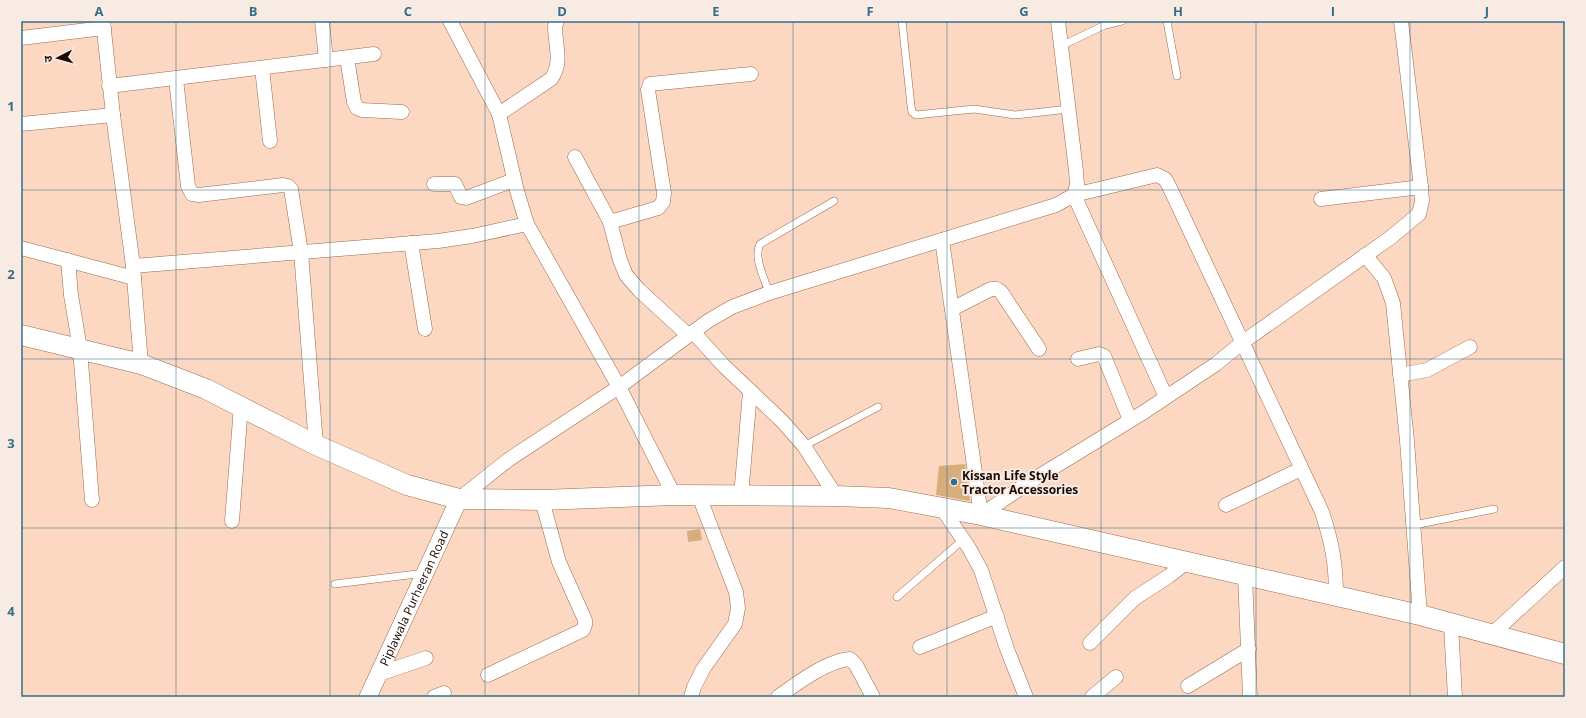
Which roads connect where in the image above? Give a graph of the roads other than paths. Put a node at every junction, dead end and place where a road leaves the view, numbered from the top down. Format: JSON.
{"nodes":[{"id":1,"x":322,"y":21,"type":"edge"},
{"id":2,"x":450,"y":21,"type":"edge"},
{"id":3,"x":557,"y":21,"type":"edge"},
{"id":4,"x":902,"y":21,"type":"edge"},
{"id":5,"x":1058,"y":21,"type":"edge"},
{"id":6,"x":1122,"y":21,"type":"edge"},
{"id":7,"x":1167,"y":21,"type":"edge"},
{"id":8,"x":1402,"y":21,"type":"edge"},
{"id":9,"x":104,"y":25,"type":"edge"},
{"id":10,"x":21,"y":38,"type":"edge"},
{"id":11,"x":1061,"y":46,"type":"junction"},
{"id":12,"x":374,"y":54,"type":"dead end"},
{"id":13,"x":347,"y":58,"type":"junction"},
{"id":14,"x":326,"y":60,"type":"junction"},
{"id":15,"x":262,"y":68,"type":"junction"},
{"id":16,"x":751,"y":74,"type":"dead end"},
{"id":17,"x":1177,"y":76,"type":"dead end"},
{"id":18,"x":176,"y":78,"type":"junction"},
{"id":19,"x":109,"y":86,"type":"junction"},
{"id":20,"x":1069,"y":109,"type":"junction"},
{"id":21,"x":402,"y":112,"type":"dead end"},
{"id":22,"x":499,"y":114,"type":"junction"},
{"id":23,"x":113,"y":115,"type":"junction"},
{"id":24,"x":21,"y":124,"type":"edge"},
{"id":25,"x":270,"y":141,"type":"dead end"},
{"id":26,"x":575,"y":157,"type":"dead end"},
{"id":27,"x":514,"y":180,"type":"junction"},
{"id":28,"x":434,"y":184,"type":"dead end"},
{"id":29,"x":1421,"y":187,"type":"junction"},
{"id":30,"x":1074,"y":195,"type":"junction"},
{"id":31,"x":1321,"y":199,"type":"dead end"},
{"id":32,"x":834,"y":201,"type":"dead end"},
{"id":33,"x":610,"y":222,"type":"junction"},
{"id":34,"x":527,"y":224,"type":"junction"},
{"id":35,"x":942,"y":240,"type":"junction"},
{"id":36,"x":412,"y":243,"type":"junction"},
{"id":37,"x":21,"y":248,"type":"edge"},
{"id":38,"x":301,"y":252,"type":"junction"},
{"id":39,"x":1365,"y":255,"type":"junction"},
{"id":40,"x":68,"y":260,"type":"junction"},
{"id":41,"x":134,"y":272,"type":"junction"},
{"id":42,"x":769,"y":293,"type":"junction"},
{"id":43,"x":952,"y":309,"type":"junction"},
{"id":44,"x":425,"y":329,"type":"dead end"},
{"id":45,"x":690,"y":334,"type":"junction"},
{"id":46,"x":21,"y":335,"type":"edge"},
{"id":47,"x":1243,"y":342,"type":"junction"},
{"id":48,"x":1470,"y":347,"type":"dead end"},
{"id":49,"x":80,"y":349,"type":"junction"},
{"id":50,"x":1039,"y":349,"type":"dead end"},
{"id":51,"x":1078,"y":360,"type":"dead end"},
{"id":52,"x":141,"y":364,"type":"junction"},
{"id":53,"x":1400,"y":374,"type":"junction"},
{"id":54,"x":619,"y":387,"type":"junction"},
{"id":55,"x":750,"y":392,"type":"junction"},
{"id":56,"x":1166,"y":397,"type":"junction"},
{"id":57,"x":241,"y":406,"type":"junction"},
{"id":58,"x":878,"y":406,"type":"dead end"},
{"id":59,"x":1130,"y":420,"type":"junction"},
{"id":60,"x":316,"y":445,"type":"junction"},
{"id":61,"x":804,"y":446,"type":"junction"},
{"id":62,"x":1301,"y":468,"type":"junction"},
{"id":63,"x":674,"y":495,"type":"junction"},
{"id":64,"x":699,"y":496,"type":"junction"},
{"id":65,"x":741,"y":496,"type":"junction"},
{"id":66,"x":836,"y":496,"type":"junction"},
{"id":67,"x":459,"y":499,"type":"junction"},
{"id":68,"x":92,"y":500,"type":"dead end"},
{"id":69,"x":542,"y":500,"type":"junction"},
{"id":70,"x":1226,"y":505,"type":"dead end"},
{"id":71,"x":941,"y":507,"type":"junction"},
{"id":72,"x":1494,"y":509,"type":"dead end"},
{"id":73,"x":981,"y":515,"type":"junction"},
{"id":74,"x":232,"y":521,"type":"dead end"},
{"id":75,"x":1414,"y":525,"type":"junction"},
{"id":76,"x":964,"y":539,"type":"junction"},
{"id":77,"x":1187,"y":562,"type":"junction"},
{"id":78,"x":1565,"y":567,"type":"edge"},
{"id":79,"x":427,"y":572,"type":"junction"},
{"id":80,"x":1245,"y":576,"type":"junction"},
{"id":81,"x":335,"y":584,"type":"dead end"},
{"id":82,"x":1336,"y":596,"type":"junction"},
{"id":83,"x":897,"y":597,"type":"dead end"},
{"id":84,"x":1420,"y":615,"type":"junction"},
{"id":85,"x":997,"y":616,"type":"junction"},
{"id":86,"x":1452,"y":624,"type":"junction"},
{"id":87,"x":1491,"y":635,"type":"junction"},
{"id":88,"x":1090,"y":643,"type":"dead end"},
{"id":89,"x":920,"y":647,"type":"dead end"},
{"id":90,"x":1249,"y":649,"type":"junction"},
{"id":91,"x":1565,"y":654,"type":"edge"},
{"id":92,"x":426,"y":658,"type":"dead end"},
{"id":93,"x":378,"y":674,"type":"junction"},
{"id":94,"x":488,"y":675,"type":"dead end"},
{"id":95,"x":1116,"y":677,"type":"dead end"},
{"id":96,"x":1188,"y":686,"type":"dead end"},
{"id":97,"x":368,"y":697,"type":"edge"},
{"id":98,"x":691,"y":697,"type":"edge"},
{"id":99,"x":778,"y":697,"type":"edge"},
{"id":100,"x":873,"y":697,"type":"edge"},
{"id":101,"x":1026,"y":697,"type":"edge"},
{"id":102,"x":1092,"y":697,"type":"edge"},
{"id":103,"x":1250,"y":697,"type":"edge"},
{"id":104,"x":1455,"y":697,"type":"edge"}],
"edges":[{"from":1,"to":14,"type":"street"},
{"from":2,"to":22,"type":"street"},
{"from":3,"to":22,"type":"street"},
{"from":4,"to":20,"type":"lane"},
{"from":5,"to":11,"type":"street"},
{"from":6,"to":11,"type":"lane"},
{"from":7,"to":17,"type":"lane"},
{"from":8,"to":29,"type":"street"},
{"from":9,"to":10,"type":"street"},
{"from":9,"to":19,"type":"street"},
{"from":11,"to":20,"type":"street"},
{"from":12,"to":13,"type":"street"},
{"from":13,"to":14,"type":"street"},
{"from":13,"to":21,"type":"street"},
{"from":14,"to":15,"type":"street"},
{"from":15,"to":18,"type":"street"},
{"from":15,"to":25,"type":"street"},
{"from":16,"to":33,"type":"street"},
{"from":18,"to":19,"type":"street"},
{"from":18,"to":38,"type":"street"},
{"from":19,"to":23,"type":"street"},
{"from":20,"to":30,"type":"street"},
{"from":22,"to":27,"type":"street"},
{"from":23,"to":24,"type":"street"},
{"from":23,"to":41,"type":"street"},
{"from":26,"to":33,"type":"street"},
{"from":27,"to":28,"type":"street"},
{"from":27,"to":34,"type":"street"},
{"from":29,"to":31,"type":"street"},
{"from":29,"to":39,"type":"street"},
{"from":30,"to":35,"type":"street"},
{"from":30,"to":47,"type":"street"},
{"from":30,"to":56,"type":"street"},
{"from":32,"to":42,"type":"lane"},
{"from":33,"to":45,"type":"street"},
{"from":34,"to":36,"type":"street"},
{"from":34,"to":54,"type":"street"},
{"from":35,"to":42,"type":"street"},
{"from":35,"to":43,"type":"street"},
{"from":36,"to":38,"type":"street"},
{"from":36,"to":44,"type":"street"},
{"from":37,"to":40,"type":"street"},
{"from":38,"to":41,"type":"street"},
{"from":38,"to":60,"type":"street"},
{"from":39,"to":47,"type":"street"},
{"from":39,"to":53,"type":"street"},
{"from":40,"to":41,"type":"street"},
{"from":40,"to":49,"type":"street"},
{"from":41,"to":52,"type":"street"},
{"from":42,"to":45,"type":"street"},
{"from":43,"to":50,"type":"street"},
{"from":43,"to":73,"type":"street"},
{"from":45,"to":54,"type":"street"},
{"from":45,"to":55,"type":"street"},
{"from":46,"to":49,"type":"main road"},
{"from":47,"to":56,"type":"street"},
{"from":47,"to":62,"type":"street"},
{"from":48,"to":53,"type":"street"},
{"from":49,"to":52,"type":"main road"},
{"from":49,"to":68,"type":"street"},
{"from":51,"to":59,"type":"street"},
{"from":52,"to":57,"type":"main road"},
{"from":53,"to":75,"type":"street"},
{"from":54,"to":63,"type":"street"},
{"from":54,"to":67,"type":"street"},
{"from":55,"to":61,"type":"street"},
{"from":55,"to":65,"type":"street"},
{"from":56,"to":59,"type":"street"},
{"from":57,"to":60,"type":"main road"},
{"from":57,"to":74,"type":"street"},
{"from":58,"to":61,"type":"lane"},
{"from":59,"to":73,"type":"street"},
{"from":60,"to":67,"type":"main road"},
{"from":61,"to":66,"type":"street"},
{"from":62,"to":70,"type":"street"},
{"from":62,"to":82,"type":"street"},
{"from":63,"to":64,"type":"main road"},
{"from":63,"to":69,"type":"main road"},
{"from":64,"to":65,"type":"main road"},
{"from":64,"to":98,"type":"street"},
{"from":65,"to":66,"type":"main road"},
{"from":66,"to":71,"type":"main road"},
{"from":67,"to":69,"type":"main road"},
{"from":67,"to":79,"type":"street","name":"Piplawala Purheeran Road"},
{"from":69,"to":94,"type":"street"},
{"from":71,"to":73,"type":"main road"},
{"from":71,"to":76,"type":"street"},
{"from":72,"to":75,"type":"lane"},
{"from":73,"to":77,"type":"main road"},
{"from":75,"to":84,"type":"street"},
{"from":76,"to":83,"type":"lane"},
{"from":76,"to":85,"type":"street"},
{"from":77,"to":80,"type":"main road"},
{"from":77,"to":88,"type":"street"},
{"from":78,"to":87,"type":"street"},
{"from":79,"to":81,"type":"lane"},
{"from":79,"to":93,"type":"street","name":"Piplawala Purheeran Road"},
{"from":80,"to":82,"type":"main road"},
{"from":80,"to":90,"type":"street"},
{"from":82,"to":84,"type":"main road"},
{"from":84,"to":86,"type":"main road"},
{"from":85,"to":89,"type":"street"},
{"from":85,"to":101,"type":"street"},
{"from":86,"to":87,"type":"main road"},
{"from":86,"to":104,"type":"street"},
{"from":87,"to":91,"type":"main road"},
{"from":90,"to":96,"type":"street"},
{"from":90,"to":103,"type":"street"},
{"from":92,"to":93,"type":"street"},
{"from":93,"to":97,"type":"street","name":"Piplawala Purheeran Road"},
{"from":95,"to":102,"type":"street"},
{"from":99,"to":100,"type":"street"}]}
